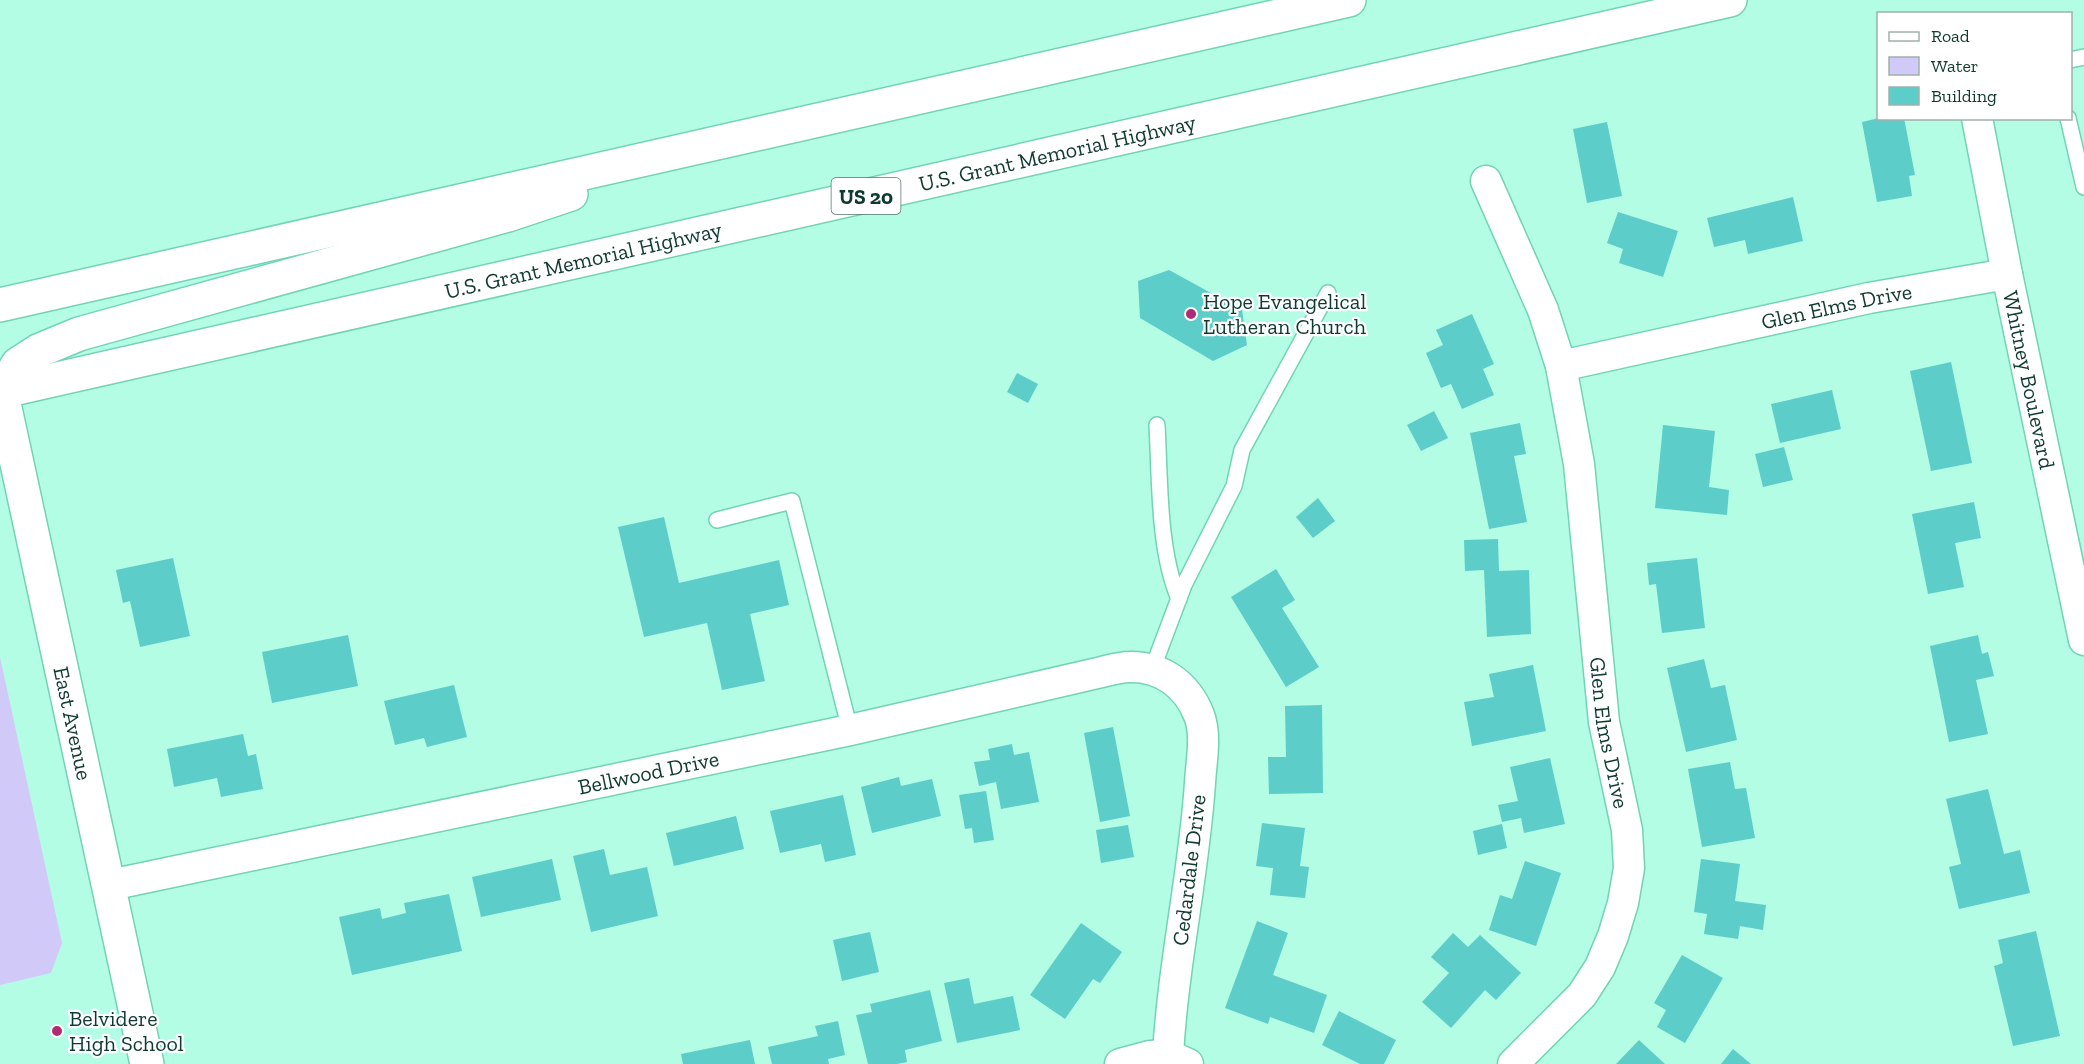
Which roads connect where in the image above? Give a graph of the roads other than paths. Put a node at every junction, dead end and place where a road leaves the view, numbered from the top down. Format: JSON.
{"nodes":[{"id":1,"x":1349,"y":0,"type":"edge"},
{"id":2,"x":1730,"y":0,"type":"edge"},
{"id":3,"x":1977,"y":120,"type":"edge"},
{"id":4,"x":2068,"y":120,"type":"edge"},
{"id":5,"x":770,"y":130,"type":"junction"},
{"id":6,"x":1486,"y":181,"type":"dead end"},
{"id":7,"x":2084,"y":187,"type":"edge"},
{"id":8,"x":2007,"y":274,"type":"junction"},
{"id":9,"x":1328,"y":293,"type":"dead end"},
{"id":10,"x":0,"y":305,"type":"edge"},
{"id":11,"x":1561,"y":366,"type":"junction"},
{"id":12,"x":0,"y":389,"type":"edge"},
{"id":13,"x":1157,"y":425,"type":"dead end"},
{"id":14,"x":717,"y":520,"type":"dead end"},
{"id":15,"x":1179,"y":599,"type":"junction"},
{"id":16,"x":2084,"y":640,"type":"edge"},
{"id":17,"x":1152,"y":670,"type":"junction"},
{"id":18,"x":1183,"y":689,"type":"joint"},
{"id":19,"x":850,"y":729,"type":"junction"},
{"id":20,"x":110,"y":885,"type":"junction"},
{"id":21,"x":1178,"y":1060,"type":"edge"},
{"id":22,"x":147,"y":1064,"type":"edge"},
{"id":23,"x":1120,"y":1064,"type":"edge"},
{"id":24,"x":1513,"y":1064,"type":"edge"}],
"edges":[{"from":1,"to":5,"type":"main road"},
{"from":2,"to":12,"type":"main road","name":"U.S. Grant Memorial Highway","number":"US 20"},
{"from":3,"to":8,"type":"street","name":"Whitney Boulevard"},
{"from":4,"to":7,"type":"lane"},
{"from":5,"to":10,"type":"main road"},
{"from":5,"to":12,"type":"main road"},
{"from":6,"to":11,"type":"street","name":"Glen Elms Drive"},
{"from":8,"to":11,"type":"street","name":"Glen Elms Drive"},
{"from":8,"to":16,"type":"street","name":"Whitney Boulevard"},
{"from":9,"to":15,"type":"lane"},
{"from":11,"to":24,"type":"street","name":"Glen Elms Drive"},
{"from":12,"to":20,"type":"main road","name":"East Avenue"},
{"from":13,"to":15,"type":"lane"},
{"from":14,"to":19,"type":"lane"},
{"from":15,"to":17,"type":"lane"},
{"from":17,"to":18,"type":"street","name":"Bellwood Drive"},
{"from":17,"to":19,"type":"street","name":"Bellwood Drive"},
{"from":18,"to":21,"type":"street","name":"Cedardale Drive"},
{"from":19,"to":20,"type":"street","name":"Bellwood Drive"},
{"from":20,"to":22,"type":"main road","name":"East Avenue"},
{"from":21,"to":23,"type":"street"}]}
